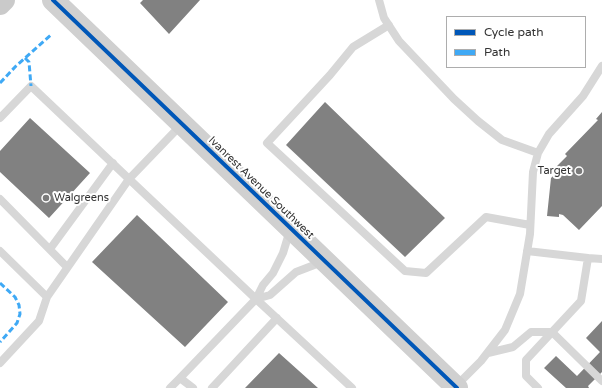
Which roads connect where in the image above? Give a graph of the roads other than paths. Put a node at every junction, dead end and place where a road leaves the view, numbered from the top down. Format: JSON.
{"nodes":[{"id":1,"x":4,"y":0,"type":"edge"},
{"id":2,"x":53,"y":0,"type":"edge"},
{"id":3,"x":379,"y":0,"type":"edge"},
{"id":4,"x":0,"y":4,"type":"edge"},
{"id":5,"x":389,"y":25,"type":"junction"},
{"id":6,"x":602,"y":66,"type":"edge"},
{"id":7,"x":0,"y":118,"type":"edge"},
{"id":8,"x":182,"y":124,"type":"junction"},
{"id":9,"x":538,"y":153,"type":"junction"},
{"id":10,"x":113,"y":163,"type":"junction"},
{"id":11,"x":129,"y":178,"type":"junction"},
{"id":12,"x":0,"y":199,"type":"edge"},
{"id":13,"x":530,"y":226,"type":"junction"},
{"id":14,"x":290,"y":228,"type":"junction"},
{"id":15,"x":50,"y":249,"type":"junction"},
{"id":16,"x":0,"y":251,"type":"edge"},
{"id":17,"x":527,"y":251,"type":"junction"},
{"id":18,"x":588,"y":258,"type":"junction"},
{"id":19,"x":602,"y":259,"type":"edge"},
{"id":20,"x":325,"y":262,"type":"junction"},
{"id":21,"x":67,"y":267,"type":"junction"},
{"id":22,"x":47,"y":297,"type":"junction"},
{"id":23,"x":256,"y":299,"type":"junction"},
{"id":24,"x":277,"y":318,"type":"junction"},
{"id":25,"x":552,"y":332,"type":"junction"},
{"id":26,"x":488,"y":353,"type":"junction"},
{"id":27,"x":0,"y":363,"type":"edge"},
{"id":28,"x":180,"y":378,"type":"junction"},
{"id":29,"x":602,"y":381,"type":"edge"},
{"id":30,"x":456,"y":387,"type":"edge"},
{"id":31,"x":170,"y":388,"type":"edge"},
{"id":32,"x":193,"y":388,"type":"edge"},
{"id":33,"x":212,"y":388,"type":"edge"},
{"id":34,"x":352,"y":388,"type":"edge"},
{"id":35,"x":538,"y":388,"type":"edge"}],
"edges":[{"from":1,"to":4,"type":"main road"},
{"from":2,"to":8,"type":"street","name":"Ivanrest Avenue Southwest"},
{"from":3,"to":5,"type":"lane"},
{"from":5,"to":9,"type":"lane"},
{"from":5,"to":13,"type":"lane"},
{"from":6,"to":9,"type":"lane"},
{"from":7,"to":10,"type":"lane"},
{"from":8,"to":11,"type":"lane"},
{"from":8,"to":14,"type":"street","name":"Ivanrest Avenue Southwest"},
{"from":9,"to":13,"type":"lane"},
{"from":10,"to":11,"type":"lane"},
{"from":10,"to":15,"type":"lane"},
{"from":11,"to":21,"type":"lane"},
{"from":11,"to":23,"type":"lane"},
{"from":12,"to":15,"type":"lane"},
{"from":13,"to":17,"type":"lane"},
{"from":14,"to":20,"type":"street","name":"Ivanrest Avenue Southwest"},
{"from":14,"to":23,"type":"lane"},
{"from":15,"to":21,"type":"lane"},
{"from":16,"to":22,"type":"lane"},
{"from":17,"to":18,"type":"lane"},
{"from":17,"to":26,"type":"lane"},
{"from":18,"to":19,"type":"lane"},
{"from":18,"to":25,"type":"lane"},
{"from":20,"to":23,"type":"lane"},
{"from":20,"to":30,"type":"street","name":"Ivanrest Avenue Southwest"},
{"from":21,"to":22,"type":"lane"},
{"from":22,"to":27,"type":"lane"},
{"from":23,"to":24,"type":"lane"},
{"from":23,"to":28,"type":"lane"},
{"from":24,"to":33,"type":"lane"},
{"from":24,"to":34,"type":"lane"},
{"from":25,"to":26,"type":"lane"},
{"from":25,"to":29,"type":"lane"},
{"from":25,"to":35,"type":"lane"},
{"from":26,"to":30,"type":"lane"},
{"from":28,"to":31,"type":"lane"},
{"from":28,"to":32,"type":"lane"}]}
